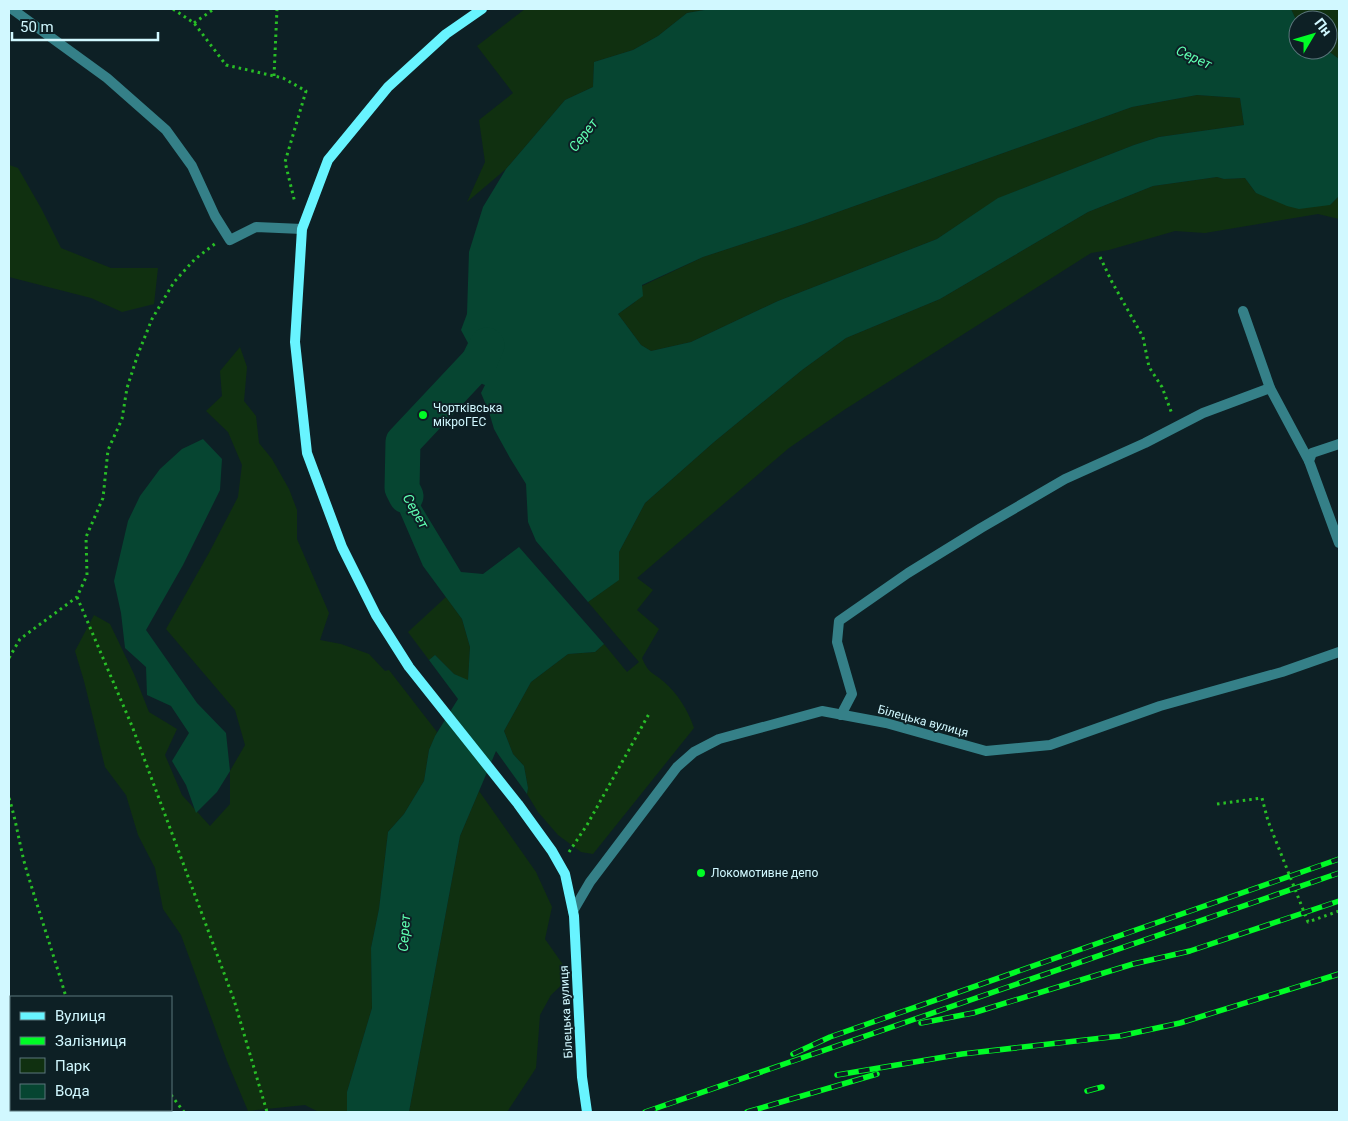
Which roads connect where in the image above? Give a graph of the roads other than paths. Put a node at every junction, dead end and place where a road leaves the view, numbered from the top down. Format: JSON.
{"nodes":[{"id":1,"x":12,"y":9,"type":"edge"},
{"id":2,"x":482,"y":9,"type":"edge"},
{"id":3,"x":302,"y":229,"type":"junction"},
{"id":4,"x":1244,"y":311,"type":"dead end"},
{"id":5,"x":1270,"y":388,"type":"junction"},
{"id":6,"x":1339,"y":444,"type":"edge"},
{"id":7,"x":1309,"y":461,"type":"junction"},
{"id":8,"x":1339,"y":543,"type":"edge"},
{"id":9,"x":1339,"y":652,"type":"edge"},
{"id":10,"x":841,"y":715,"type":"junction"},
{"id":11,"x":573,"y":911,"type":"junction"},
{"id":12,"x":587,"y":1112,"type":"edge"}],
"edges":[{"from":1,"to":3,"type":"street"},
{"from":2,"to":3,"type":"street","name":"Білецька вулиця"},
{"from":3,"to":11,"type":"street","name":"Білецька вулиця"},
{"from":4,"to":5,"type":"street"},
{"from":5,"to":7,"type":"street"},
{"from":5,"to":10,"type":"street"},
{"from":6,"to":7,"type":"street"},
{"from":7,"to":8,"type":"street"},
{"from":9,"to":10,"type":"street","name":"Білецька вулиця"},
{"from":10,"to":11,"type":"street","name":"Білецька вулиця"},
{"from":11,"to":12,"type":"street","name":"Білецька вулиця"}]}
